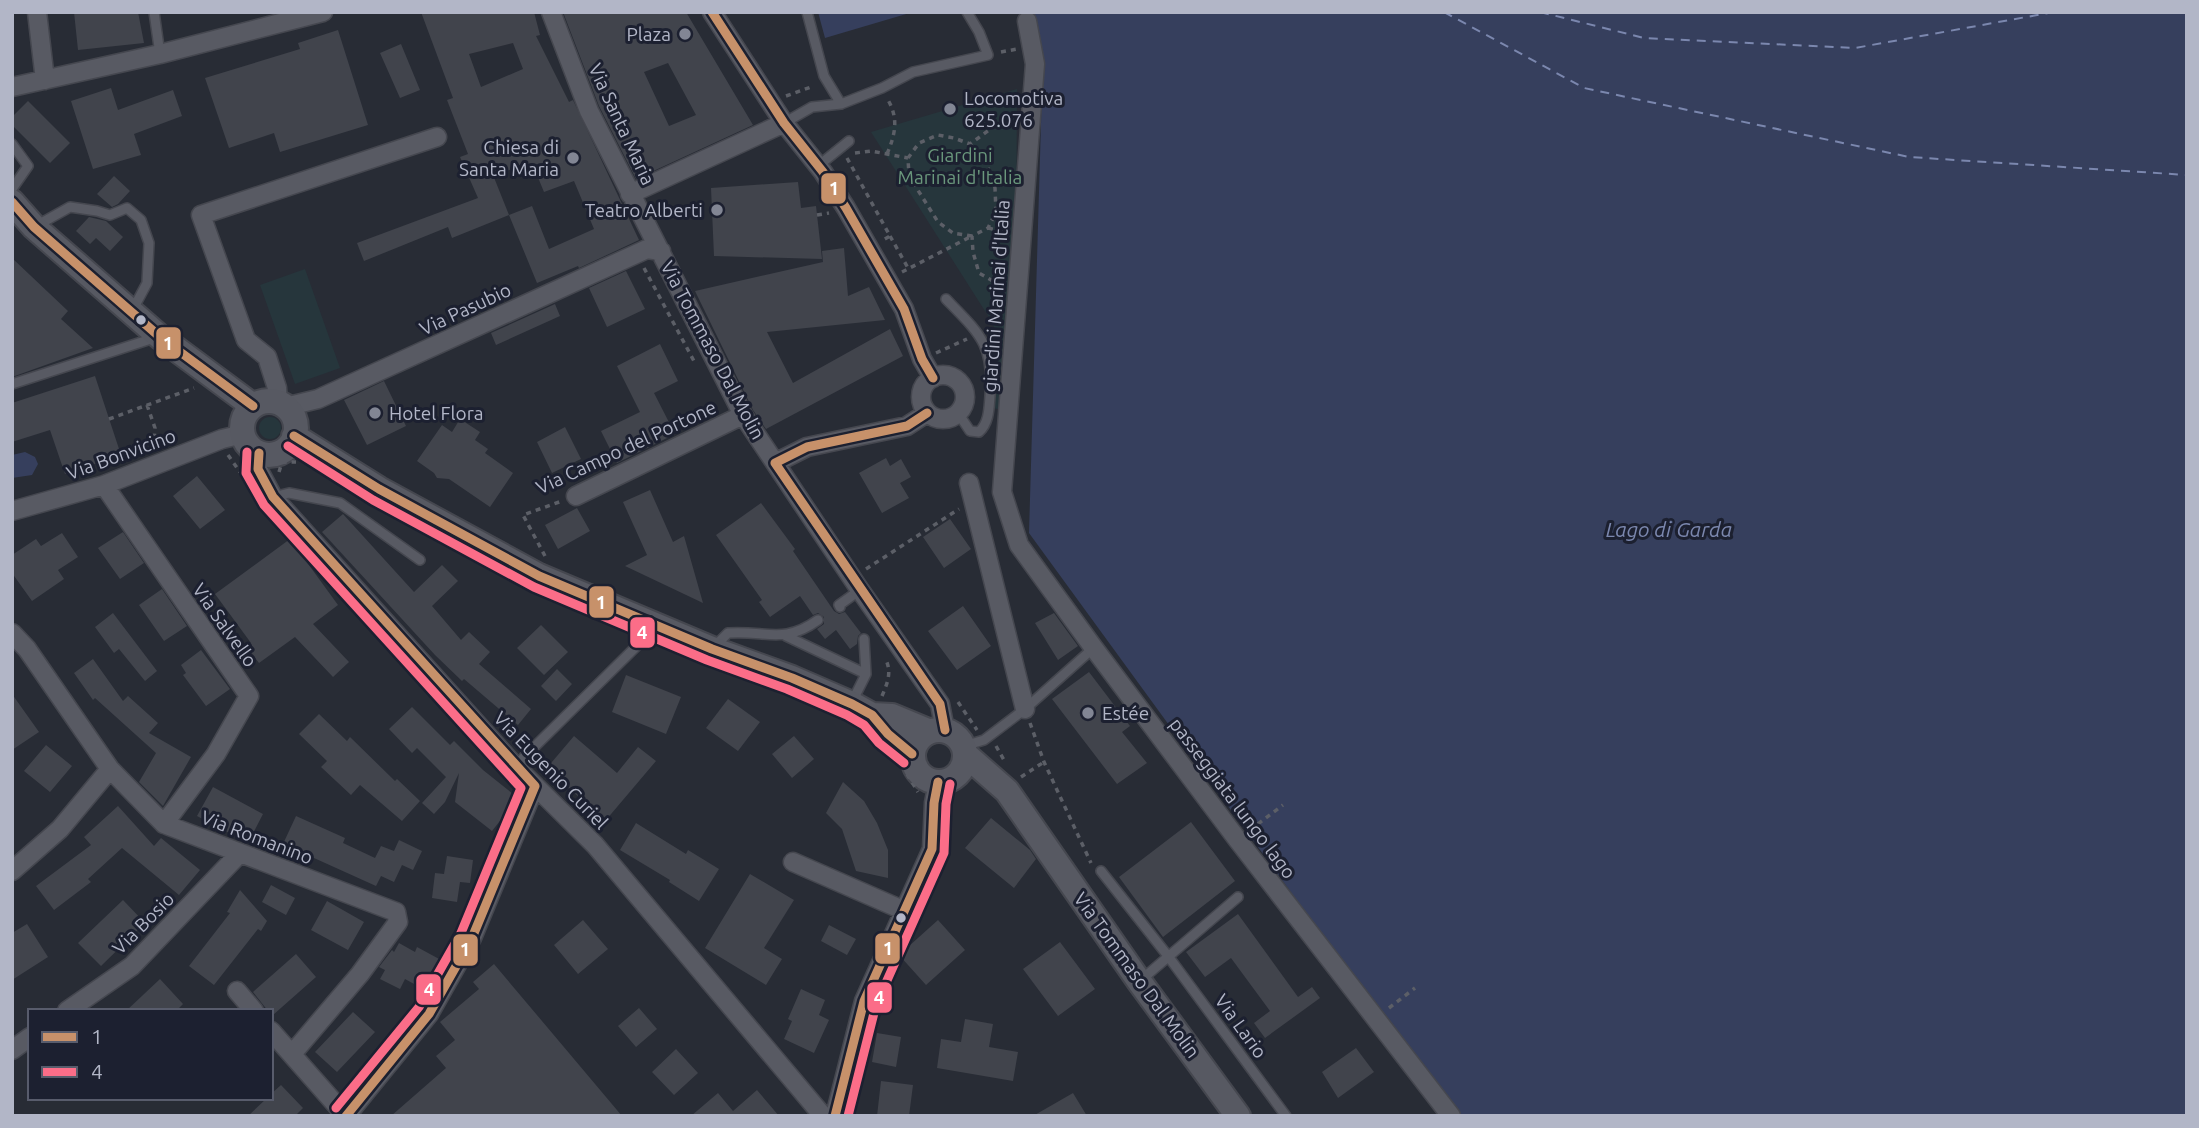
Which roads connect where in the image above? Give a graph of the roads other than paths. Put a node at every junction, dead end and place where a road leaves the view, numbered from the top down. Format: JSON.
{"nodes":[{"id":1,"x":37,"y":12,"type":"edge"},
{"id":2,"x":154,"y":12,"type":"edge"},
{"id":3,"x":323,"y":12,"type":"edge"},
{"id":4,"x":551,"y":12,"type":"edge"},
{"id":5,"x":712,"y":12,"type":"edge"},
{"id":6,"x":807,"y":12,"type":"edge"},
{"id":7,"x":967,"y":12,"type":"edge"},
{"id":8,"x":273,"y":19,"type":"edge"},
{"id":9,"x":1027,"y":20,"type":"dead end"},
{"id":10,"x":160,"y":54,"type":"junction"},
{"id":11,"x":45,"y":80,"type":"junction"},
{"id":12,"x":12,"y":87,"type":"edge"},
{"id":13,"x":841,"y":104,"type":"junction"},
{"id":14,"x":784,"y":123,"type":"junction"},
{"id":15,"x":436,"y":137,"type":"dead end"},
{"id":16,"x":849,"y":141,"type":"dead end"},
{"id":17,"x":12,"y":144,"type":"edge"},
{"id":18,"x":818,"y":166,"type":"junction"},
{"id":19,"x":12,"y":189,"type":"edge"},
{"id":20,"x":630,"y":194,"type":"junction"},
{"id":21,"x":12,"y":202,"type":"edge"},
{"id":22,"x":34,"y":227,"type":"junction"},
{"id":23,"x":661,"y":251,"type":"junction"},
{"id":24,"x":946,"y":299,"type":"dead end"},
{"id":25,"x":131,"y":312,"type":"junction"},
{"id":26,"x":160,"y":337,"type":"junction"},
{"id":27,"x":933,"y":378,"type":"junction"},
{"id":28,"x":12,"y":384,"type":"edge"},
{"id":29,"x":281,"y":405,"type":"junction"},
{"id":30,"x":253,"y":406,"type":"junction"},
{"id":31,"x":927,"y":413,"type":"junction"},
{"id":32,"x":958,"y":414,"type":"junction"},
{"id":33,"x":743,"y":415,"type":"junction"},
{"id":34,"x":243,"y":433,"type":"junction"},
{"id":35,"x":294,"y":436,"type":"junction"},
{"id":36,"x":259,"y":453,"type":"junction"},
{"id":37,"x":775,"y":463,"type":"junction"},
{"id":38,"x":98,"y":483,"type":"junction"},
{"id":39,"x":1002,"y":492,"type":"junction"},
{"id":40,"x":576,"y":496,"type":"road end"},
{"id":41,"x":273,"y":497,"type":"junction"},
{"id":42,"x":12,"y":511,"type":"edge"},
{"id":43,"x":420,"y":561,"type":"dead end"},
{"id":44,"x":860,"y":590,"type":"junction"},
{"id":45,"x":840,"y":607,"type":"dead end"},
{"id":46,"x":818,"y":620,"type":"dead end"},
{"id":47,"x":657,"y":626,"type":"junction"},
{"id":48,"x":12,"y":633,"type":"edge"},
{"id":49,"x":786,"y":636,"type":"junction"},
{"id":50,"x":864,"y":639,"type":"dead end"},
{"id":51,"x":712,"y":649,"type":"junction"},
{"id":52,"x":1089,"y":652,"type":"dead end"},
{"id":53,"x":20,"y":654,"type":"edge"},
{"id":54,"x":866,"y":674,"type":"junction"},
{"id":55,"x":862,"y":709,"type":"junction"},
{"id":56,"x":1025,"y":709,"type":"junction"},
{"id":57,"x":937,"y":730,"type":"junction"},
{"id":58,"x":912,"y":754,"type":"junction"},
{"id":59,"x":961,"y":760,"type":"junction"},
{"id":60,"x":515,"y":766,"type":"junction"},
{"id":61,"x":110,"y":769,"type":"junction"},
{"id":62,"x":535,"y":786,"type":"junction"},
{"id":63,"x":164,"y":824,"type":"junction"},
{"id":64,"x":239,"y":854,"type":"junction"},
{"id":65,"x":793,"y":862,"type":"dead end"},
{"id":66,"x":12,"y":871,"type":"edge"},
{"id":67,"x":1101,"y":871,"type":"dead end"},
{"id":68,"x":1238,"y":897,"type":"dead end"},
{"id":69,"x":905,"y":911,"type":"junction"},
{"id":70,"x":1168,"y":956,"type":"junction"},
{"id":71,"x":1139,"y":981,"type":"junction"},
{"id":72,"x":237,"y":991,"type":"dead end"},
{"id":73,"x":70,"y":1009,"type":"edge"},
{"id":74,"x":252,"y":1009,"type":"edge"},
{"id":75,"x":273,"y":1033,"type":"edge"},
{"id":76,"x":28,"y":1038,"type":"edge"},
{"id":77,"x":12,"y":1050,"type":"edge"},
{"id":78,"x":292,"y":1054,"type":"junction"},
{"id":79,"x":346,"y":1116,"type":"edge"},
{"id":80,"x":823,"y":1116,"type":"edge"},
{"id":81,"x":835,"y":1116,"type":"edge"},
{"id":82,"x":1238,"y":1116,"type":"edge"},
{"id":83,"x":1286,"y":1116,"type":"edge"},
{"id":84,"x":1451,"y":1116,"type":"edge"}],
"edges":[{"from":1,"to":11,"type":"street"},
{"from":2,"to":10,"type":"lane"},
{"from":3,"to":8,"type":"street"},
{"from":4,"to":20,"type":"street","name":"Via Santa Maria"},
{"from":5,"to":14,"type":"street"},
{"from":6,"to":13,"type":"lane"},
{"from":7,"to":13,"type":"lane"},
{"from":8,"to":10,"type":"street"},
{"from":9,"to":39,"type":"street","name":"giardini Marinai d'Italia"},
{"from":10,"to":11,"type":"street"},
{"from":11,"to":12,"type":"street"},
{"from":13,"to":14,"type":"lane"},
{"from":14,"to":18,"type":"street"},
{"from":14,"to":20,"type":"street"},
{"from":15,"to":29,"type":"street"},
{"from":16,"to":18,"type":"lane"},
{"from":17,"to":19,"type":"lane"},
{"from":18,"to":27,"type":"street"},
{"from":20,"to":23,"type":"street","name":"Via Santa Maria"},
{"from":21,"to":22,"type":"main road"},
{"from":22,"to":25,"type":"main road"},
{"from":22,"to":25,"type":"lane"},
{"from":23,"to":29,"type":"street","name":"Via Pasubio"},
{"from":23,"to":33,"type":"street","name":"Via Tommaso Dal Molin"},
{"from":24,"to":32,"type":"lane"},
{"from":25,"to":26,"type":"main road"},
{"from":26,"to":28,"type":"lane"},
{"from":26,"to":30,"type":"main road"},
{"from":27,"to":31,"type":"street"},
{"from":27,"to":32,"type":"street"},
{"from":29,"to":30,"type":"main road"},
{"from":29,"to":35,"type":"main road"},
{"from":30,"to":34,"type":"main road"},
{"from":31,"to":32,"type":"street"},
{"from":31,"to":37,"type":"street"},
{"from":33,"to":37,"type":"street","name":"Via Tommaso Dal Molin"},
{"from":33,"to":40,"type":"street","name":"Via Campo del Portone"},
{"from":34,"to":36,"type":"main road"},
{"from":34,"to":38,"type":"street","name":"Via Bonvicino"},
{"from":35,"to":36,"type":"main road"},
{"from":35,"to":47,"type":"main road"},
{"from":36,"to":41,"type":"street","name":"Via Eugenio Curiel"},
{"from":37,"to":44,"type":"street","name":"Via Tommaso Dal Molin"},
{"from":38,"to":42,"type":"street","name":"Via Bonvicino"},
{"from":38,"to":63,"type":"street","name":"Via Salvello"},
{"from":39,"to":56,"type":"street"},
{"from":39,"to":84,"type":"street","name":"passeggiata lungo lago"},
{"from":41,"to":43,"type":"lane"},
{"from":41,"to":60,"type":"street","name":"Via Eugenio Curiel"},
{"from":44,"to":45,"type":"lane"},
{"from":44,"to":57,"type":"street","name":"Via Tommaso Dal Molin"},
{"from":46,"to":49,"type":"lane"},
{"from":47,"to":51,"type":"main road"},
{"from":47,"to":60,"type":"lane"},
{"from":48,"to":53,"type":"street","name":"Via Romanino"},
{"from":49,"to":51,"type":"lane"},
{"from":49,"to":54,"type":"lane"},
{"from":50,"to":54,"type":"lane"},
{"from":51,"to":55,"type":"main road"},
{"from":52,"to":56,"type":"lane"},
{"from":53,"to":61,"type":"street","name":"Via Romanino"},
{"from":54,"to":55,"type":"lane"},
{"from":55,"to":57,"type":"main road"},
{"from":55,"to":58,"type":"main road"},
{"from":56,"to":59,"type":"lane"},
{"from":57,"to":58,"type":"main road"},
{"from":57,"to":59,"type":"main road"},
{"from":58,"to":59,"type":"main road"},
{"from":59,"to":69,"type":"street"},
{"from":59,"to":71,"type":"main road","name":"Via Tommaso Dal Molin"},
{"from":60,"to":62,"type":"street","name":"Via Eugenio Curiel"},
{"from":61,"to":63,"type":"street","name":"Via Romanino"},
{"from":61,"to":66,"type":"street"},
{"from":62,"to":79,"type":"street"},
{"from":62,"to":80,"type":"street","name":"Via Eugenio Curiel"},
{"from":63,"to":64,"type":"street","name":"Via Romanino"},
{"from":64,"to":73,"type":"street","name":"Via Bosio"},
{"from":64,"to":78,"type":"street","name":"Via Romanino"},
{"from":65,"to":69,"type":"street"},
{"from":67,"to":70,"type":"lane","name":"Via Lario"},
{"from":68,"to":70,"type":"lane"},
{"from":69,"to":81,"type":"street"},
{"from":70,"to":71,"type":"lane"},
{"from":70,"to":83,"type":"lane","name":"Via Lario"},
{"from":71,"to":82,"type":"main road","name":"Via Tommaso Dal Molin"},
{"from":72,"to":74,"type":"street"},
{"from":75,"to":78,"type":"street"},
{"from":76,"to":77,"type":"street"},
{"from":78,"to":79,"type":"street"}]}
